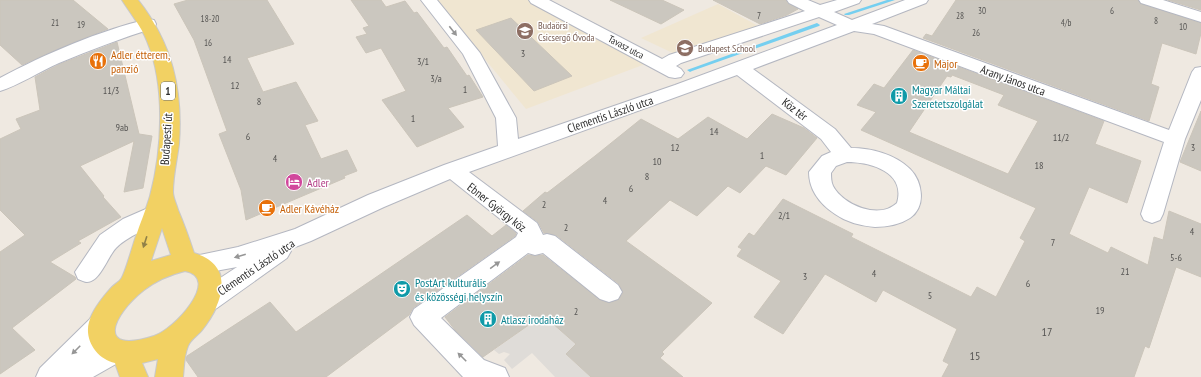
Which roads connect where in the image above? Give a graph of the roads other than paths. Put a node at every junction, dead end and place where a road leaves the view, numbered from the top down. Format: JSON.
{"nodes":[{"id":1,"x":130,"y":0,"type":"edge"},
{"id":2,"x":429,"y":0,"type":"edge"},
{"id":3,"x":537,"y":0,"type":"edge"},
{"id":4,"x":795,"y":0,"type":"edge"},
{"id":5,"x":853,"y":0,"type":"edge"},
{"id":6,"x":920,"y":0,"type":"edge"},
{"id":7,"x":1147,"y":0,"type":"edge"},
{"id":8,"x":821,"y":11,"type":"junction"},
{"id":9,"x":1201,"y":18,"type":"edge"},
{"id":10,"x":148,"y":24,"type":"junction"},
{"id":11,"x":850,"y":25,"type":"junction"},
{"id":12,"x":663,"y":66,"type":"junction"},
{"id":13,"x":740,"y":68,"type":"junction"},
{"id":14,"x":1201,"y":72,"type":"edge"},
{"id":15,"x":0,"y":85,"type":"edge"},
{"id":16,"x":693,"y":85,"type":"junction"},
{"id":17,"x":1193,"y":121,"type":"edge"},
{"id":18,"x":1175,"y":139,"type":"junction"},
{"id":19,"x":508,"y":149,"type":"junction"},
{"id":20,"x":845,"y":155,"type":"dead end"},
{"id":21,"x":452,"y":170,"type":"junction"},
{"id":22,"x":158,"y":202,"type":"junction"},
{"id":23,"x":1152,"y":214,"type":"dead end"},
{"id":24,"x":529,"y":229,"type":"junction"},
{"id":25,"x":303,"y":235,"type":"junction"},
{"id":26,"x":192,"y":263,"type":"junction"},
{"id":27,"x":87,"y":272,"type":"dead end"},
{"id":28,"x":133,"y":284,"type":"junction"},
{"id":29,"x":609,"y":292,"type":"dead end"},
{"id":30,"x":208,"y":300,"type":"junction"},
{"id":31,"x":103,"y":323,"type":"junction"},
{"id":32,"x":177,"y":337,"type":"junction"},
{"id":33,"x":118,"y":352,"type":"junction"},
{"id":34,"x":50,"y":377,"type":"edge"},
{"id":35,"x":67,"y":377,"type":"edge"},
{"id":36,"x":134,"y":377,"type":"edge"},
{"id":37,"x":169,"y":377,"type":"edge"},
{"id":38,"x":495,"y":377,"type":"edge"}],
"edges":[{"from":1,"to":10,"type":"main road","name":"Budapesti út","number":"1"},
{"from":2,"to":19,"type":"street","one_way":true},
{"from":3,"to":12,"type":"street","name":"Tavasz utca"},
{"from":4,"to":8,"type":"street","name":"Arany János utca"},
{"from":5,"to":8,"type":"street"},
{"from":6,"to":11,"type":"street","name":"Clementis László utca"},
{"from":7,"to":9,"type":"street"},
{"from":8,"to":11,"type":"street","name":"Arany János utca"},
{"from":8,"to":12,"type":"street"},
{"from":10,"to":15,"type":"street"},
{"from":10,"to":22,"type":"main road","name":"Budapesti út","number":"1"},
{"from":11,"to":13,"type":"street","name":"Clementis László utca"},
{"from":11,"to":18,"type":"street","name":"Arany János utca"},
{"from":12,"to":16,"type":"street","name":"Tavasz utca"},
{"from":13,"to":16,"type":"street","name":"Clementis László utca"},
{"from":13,"to":20,"type":"street","name":"Köz tér"},
{"from":14,"to":17,"type":"street"},
{"from":16,"to":19,"type":"street","name":"Clementis László utca"},
{"from":17,"to":18,"type":"street"},
{"from":18,"to":23,"type":"street"},
{"from":19,"to":21,"type":"street","name":"Clementis László utca"},
{"from":21,"to":24,"type":"street","name":"Ebner György köz"},
{"from":21,"to":25,"type":"street","name":"Clementis László utca"},
{"from":22,"to":26,"type":"main road","name":"Budapesti út","number":"1"},
{"from":22,"to":27,"type":"street"},
{"from":22,"to":28,"type":"main road","name":"Budapesti út","number":"1","one_way":true},
{"from":24,"to":29,"type":"street"},
{"from":38,"to":24,"type":"street","name":"Ebner György köz","one_way":true},
{"from":25,"to":26,"type":"street","name":"Clementis László utca","one_way":true},
{"from":25,"to":30,"type":"street","name":"Clementis László utca"},
{"from":26,"to":28,"type":"main road"},
{"from":26,"to":30,"type":"main road","number":"1"},
{"from":28,"to":31,"type":"main road"},
{"from":30,"to":32,"type":"main road"},
{"from":31,"to":33,"type":"main road"},
{"from":31,"to":34,"type":"street","one_way":true},
{"from":32,"to":33,"type":"main road"},
{"from":32,"to":37,"type":"main road"},
{"from":33,"to":35,"type":"street"},
{"from":33,"to":36,"type":"main road"}]}
